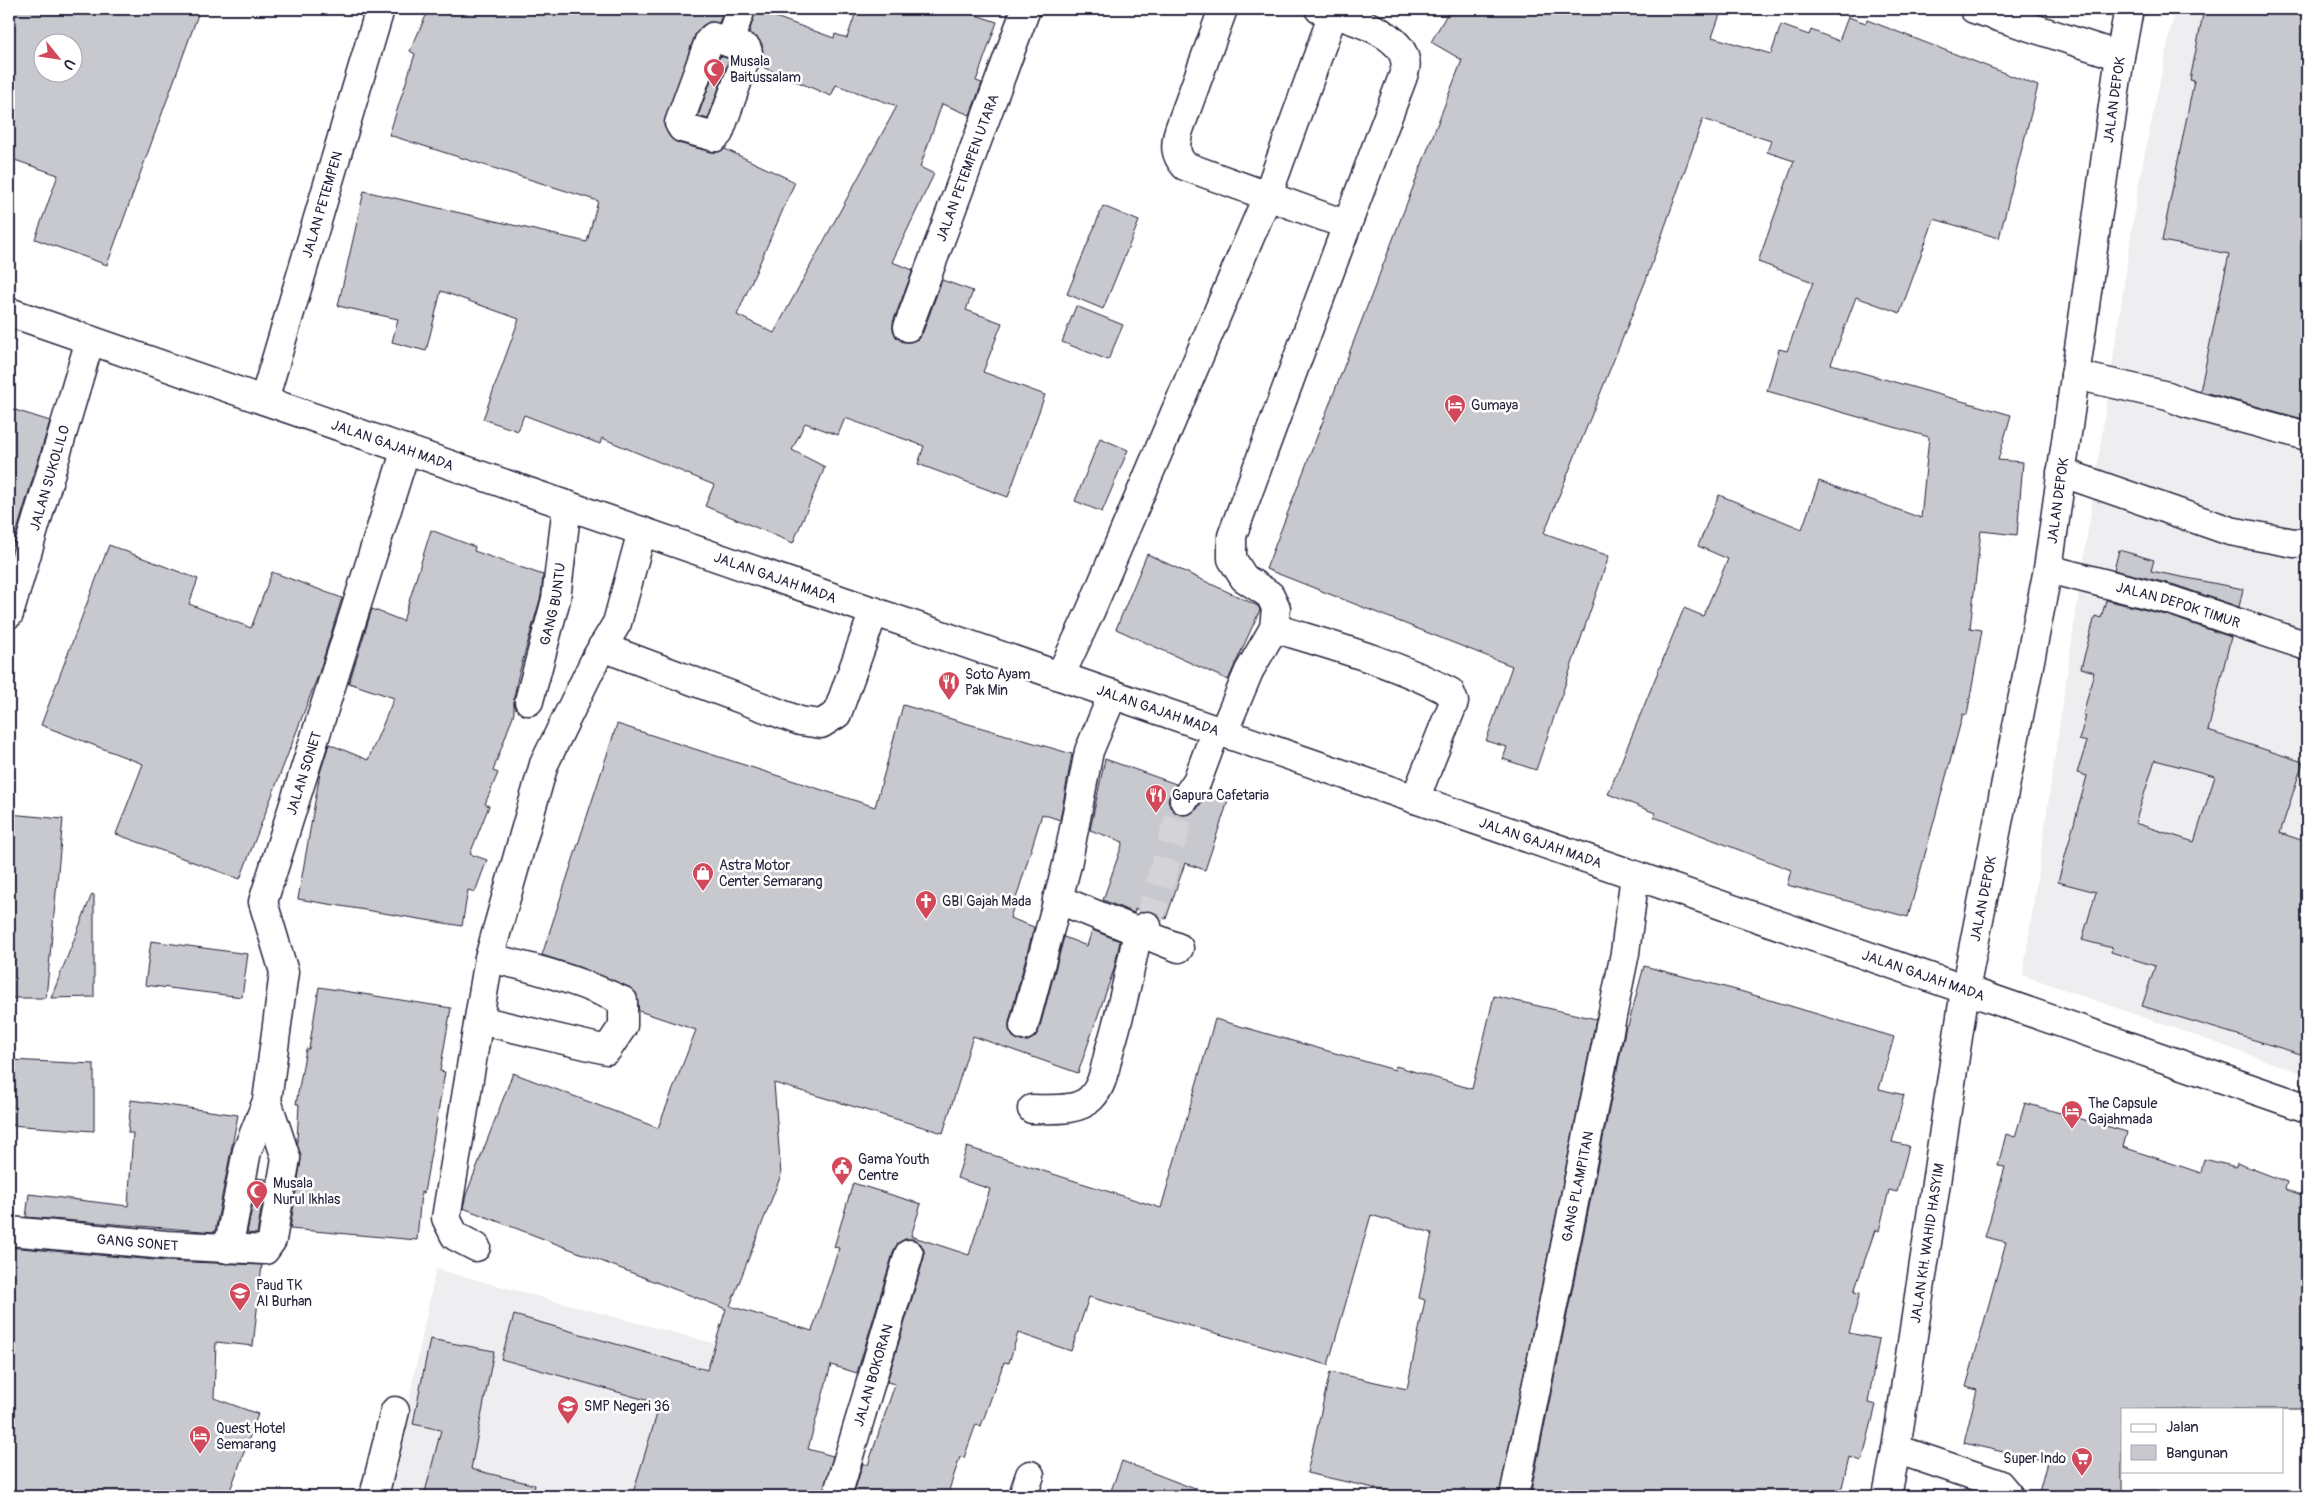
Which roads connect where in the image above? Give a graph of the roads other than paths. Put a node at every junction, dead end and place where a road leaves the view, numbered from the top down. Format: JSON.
{"nodes":[{"id":1,"x":380,"y":9,"type":"edge"},
{"id":2,"x":741,"y":9,"type":"edge"},
{"id":3,"x":1223,"y":9,"type":"edge"},
{"id":4,"x":1974,"y":9,"type":"edge"},
{"id":5,"x":2129,"y":9,"type":"edge"},
{"id":6,"x":1021,"y":10,"type":"edge"},
{"id":7,"x":1326,"y":11,"type":"edge"},
{"id":8,"x":729,"y":41,"type":"dead end"},
{"id":9,"x":2120,"y":56,"type":"junction"},
{"id":10,"x":1267,"y":197,"type":"junction"},
{"id":11,"x":1346,"y":225,"type":"junction"},
{"id":12,"x":9,"y":312,"type":"edge"},
{"id":13,"x":908,"y":327,"type":"dead end"},
{"id":14,"x":90,"y":340,"type":"junction"},
{"id":15,"x":2075,"y":375,"type":"junction"},
{"id":16,"x":264,"y":400,"type":"junction"},
{"id":17,"x":2307,"y":436,"type":"edge"},
{"id":18,"x":406,"y":449,"type":"junction"},
{"id":19,"x":2061,"y":472,"type":"junction"},
{"id":20,"x":567,"y":505,"type":"junction"},
{"id":21,"x":642,"y":531,"type":"junction"},
{"id":22,"x":2307,"y":542,"type":"edge"},
{"id":23,"x":2048,"y":569,"type":"junction"},
{"id":24,"x":874,"y":611,"type":"junction"},
{"id":25,"x":9,"y":614,"type":"edge"},
{"id":26,"x":1274,"y":628,"type":"junction"},
{"id":27,"x":2307,"y":646,"type":"edge"},
{"id":28,"x":602,"y":647,"type":"junction"},
{"id":29,"x":1060,"y":676,"type":"junction"},
{"id":30,"x":1113,"y":694,"type":"junction"},
{"id":31,"x":529,"y":701,"type":"dead end"},
{"id":32,"x":1220,"y":732,"type":"junction"},
{"id":33,"x":1415,"y":799,"type":"junction"},
{"id":34,"x":1184,"y":800,"type":"tunnel mouth"},
{"id":35,"x":1635,"y":875,"type":"junction"},
{"id":36,"x":1057,"y":899,"type":"junction"},
{"id":37,"x":1142,"y":929,"type":"junction"},
{"id":38,"x":1179,"y":948,"type":"dead end"},
{"id":39,"x":490,"y":958,"type":"junction"},
{"id":40,"x":1965,"y":990,"type":"junction"},
{"id":41,"x":479,"y":1020,"type":"junction"},
{"id":42,"x":1024,"y":1026,"type":"dead end"},
{"id":43,"x":267,"y":1101,"type":"junction"},
{"id":44,"x":2307,"y":1108,"type":"edge"},
{"id":45,"x":1032,"y":1109,"type":"dead end"},
{"id":46,"x":9,"y":1231,"type":"edge"},
{"id":47,"x":476,"y":1248,"type":"dead end"},
{"id":48,"x":228,"y":1249,"type":"junction"},
{"id":49,"x":265,"y":1250,"type":"joint"},
{"id":50,"x":910,"y":1254,"type":"dead end"},
{"id":51,"x":395,"y":1411,"type":"dead end"},
{"id":52,"x":1896,"y":1449,"type":"junction"},
{"id":53,"x":374,"y":1496,"type":"edge"},
{"id":54,"x":838,"y":1496,"type":"edge"},
{"id":55,"x":1514,"y":1496,"type":"edge"},
{"id":56,"x":1887,"y":1496,"type":"edge"},
{"id":57,"x":2009,"y":1496,"type":"edge"}],
"edges":[{"from":1,"to":16,"type":"street","name":"JALAN PETEMPEN"},
{"from":2,"to":8,"type":"street"},
{"from":3,"to":10,"type":"street"},
{"from":4,"to":9,"type":"street"},
{"from":5,"to":9,"type":"street","name":"JALAN DEPOK"},
{"from":6,"to":13,"type":"street","name":"JALAN PETEMPEN UTARA"},
{"from":7,"to":10,"type":"street"},
{"from":7,"to":11,"type":"street"},
{"from":9,"to":15,"type":"street","name":"JALAN DEPOK"},
{"from":10,"to":11,"type":"street"},
{"from":10,"to":29,"type":"street"},
{"from":11,"to":26,"type":"street"},
{"from":12,"to":14,"type":"street","name":"JALAN GAJAH MADA"},
{"from":14,"to":16,"type":"street","name":"JALAN GAJAH MADA"},
{"from":14,"to":25,"type":"street","name":"JALAN SUKOLILO"},
{"from":15,"to":17,"type":"street"},
{"from":15,"to":19,"type":"street","name":"JALAN DEPOK"},
{"from":16,"to":18,"type":"street","name":"JALAN GAJAH MADA"},
{"from":18,"to":20,"type":"street","name":"JALAN GAJAH MADA"},
{"from":18,"to":43,"type":"street","name":"JALAN SONET"},
{"from":19,"to":22,"type":"street"},
{"from":19,"to":23,"type":"street","name":"JALAN DEPOK"},
{"from":20,"to":21,"type":"street","name":"JALAN GAJAH MADA"},
{"from":20,"to":31,"type":"street","name":"GANG BUNTU"},
{"from":21,"to":24,"type":"street","name":"JALAN GAJAH MADA"},
{"from":21,"to":28,"type":"street"},
{"from":23,"to":27,"type":"street","name":"JALAN DEPOK TIMUR"},
{"from":23,"to":40,"type":"street","name":"JALAN DEPOK"},
{"from":24,"to":28,"type":"street"},
{"from":24,"to":29,"type":"street","name":"JALAN GAJAH MADA"},
{"from":26,"to":32,"type":"street"},
{"from":26,"to":33,"type":"street"},
{"from":28,"to":39,"type":"street"},
{"from":29,"to":30,"type":"street","name":"JALAN GAJAH MADA"},
{"from":30,"to":32,"type":"street","name":"JALAN GAJAH MADA"},
{"from":30,"to":36,"type":"street"},
{"from":32,"to":33,"type":"street","name":"JALAN GAJAH MADA"},
{"from":32,"to":34,"type":"street"},
{"from":33,"to":35,"type":"street","name":"JALAN GAJAH MADA"},
{"from":35,"to":40,"type":"street","name":"JALAN GAJAH MADA"},
{"from":35,"to":55,"type":"street","name":"GANG PLAMPITAN"},
{"from":36,"to":37,"type":"street"},
{"from":36,"to":42,"type":"street"},
{"from":37,"to":38,"type":"street"},
{"from":37,"to":45,"type":"street"},
{"from":39,"to":41,"type":"street"},
{"from":39,"to":41,"type":"street"},
{"from":40,"to":44,"type":"street","name":"JALAN GAJAH MADA"},
{"from":40,"to":52,"type":"street","name":"JALAN KH. WAHID HASYIM"},
{"from":41,"to":47,"type":"street"},
{"from":43,"to":48,"type":"street","name":"JALAN SONET"},
{"from":43,"to":49,"type":"street","name":"JALAN SONET"},
{"from":46,"to":48,"type":"street","name":"GANG SONET"},
{"from":48,"to":49,"type":"street","name":"GANG SONET"},
{"from":50,"to":54,"type":"street","name":"JALAN BOKORAN"},
{"from":51,"to":53,"type":"street"},
{"from":52,"to":56,"type":"street","name":"JALAN KH. WAHID HASYIM"},
{"from":52,"to":57,"type":"street"}]}
